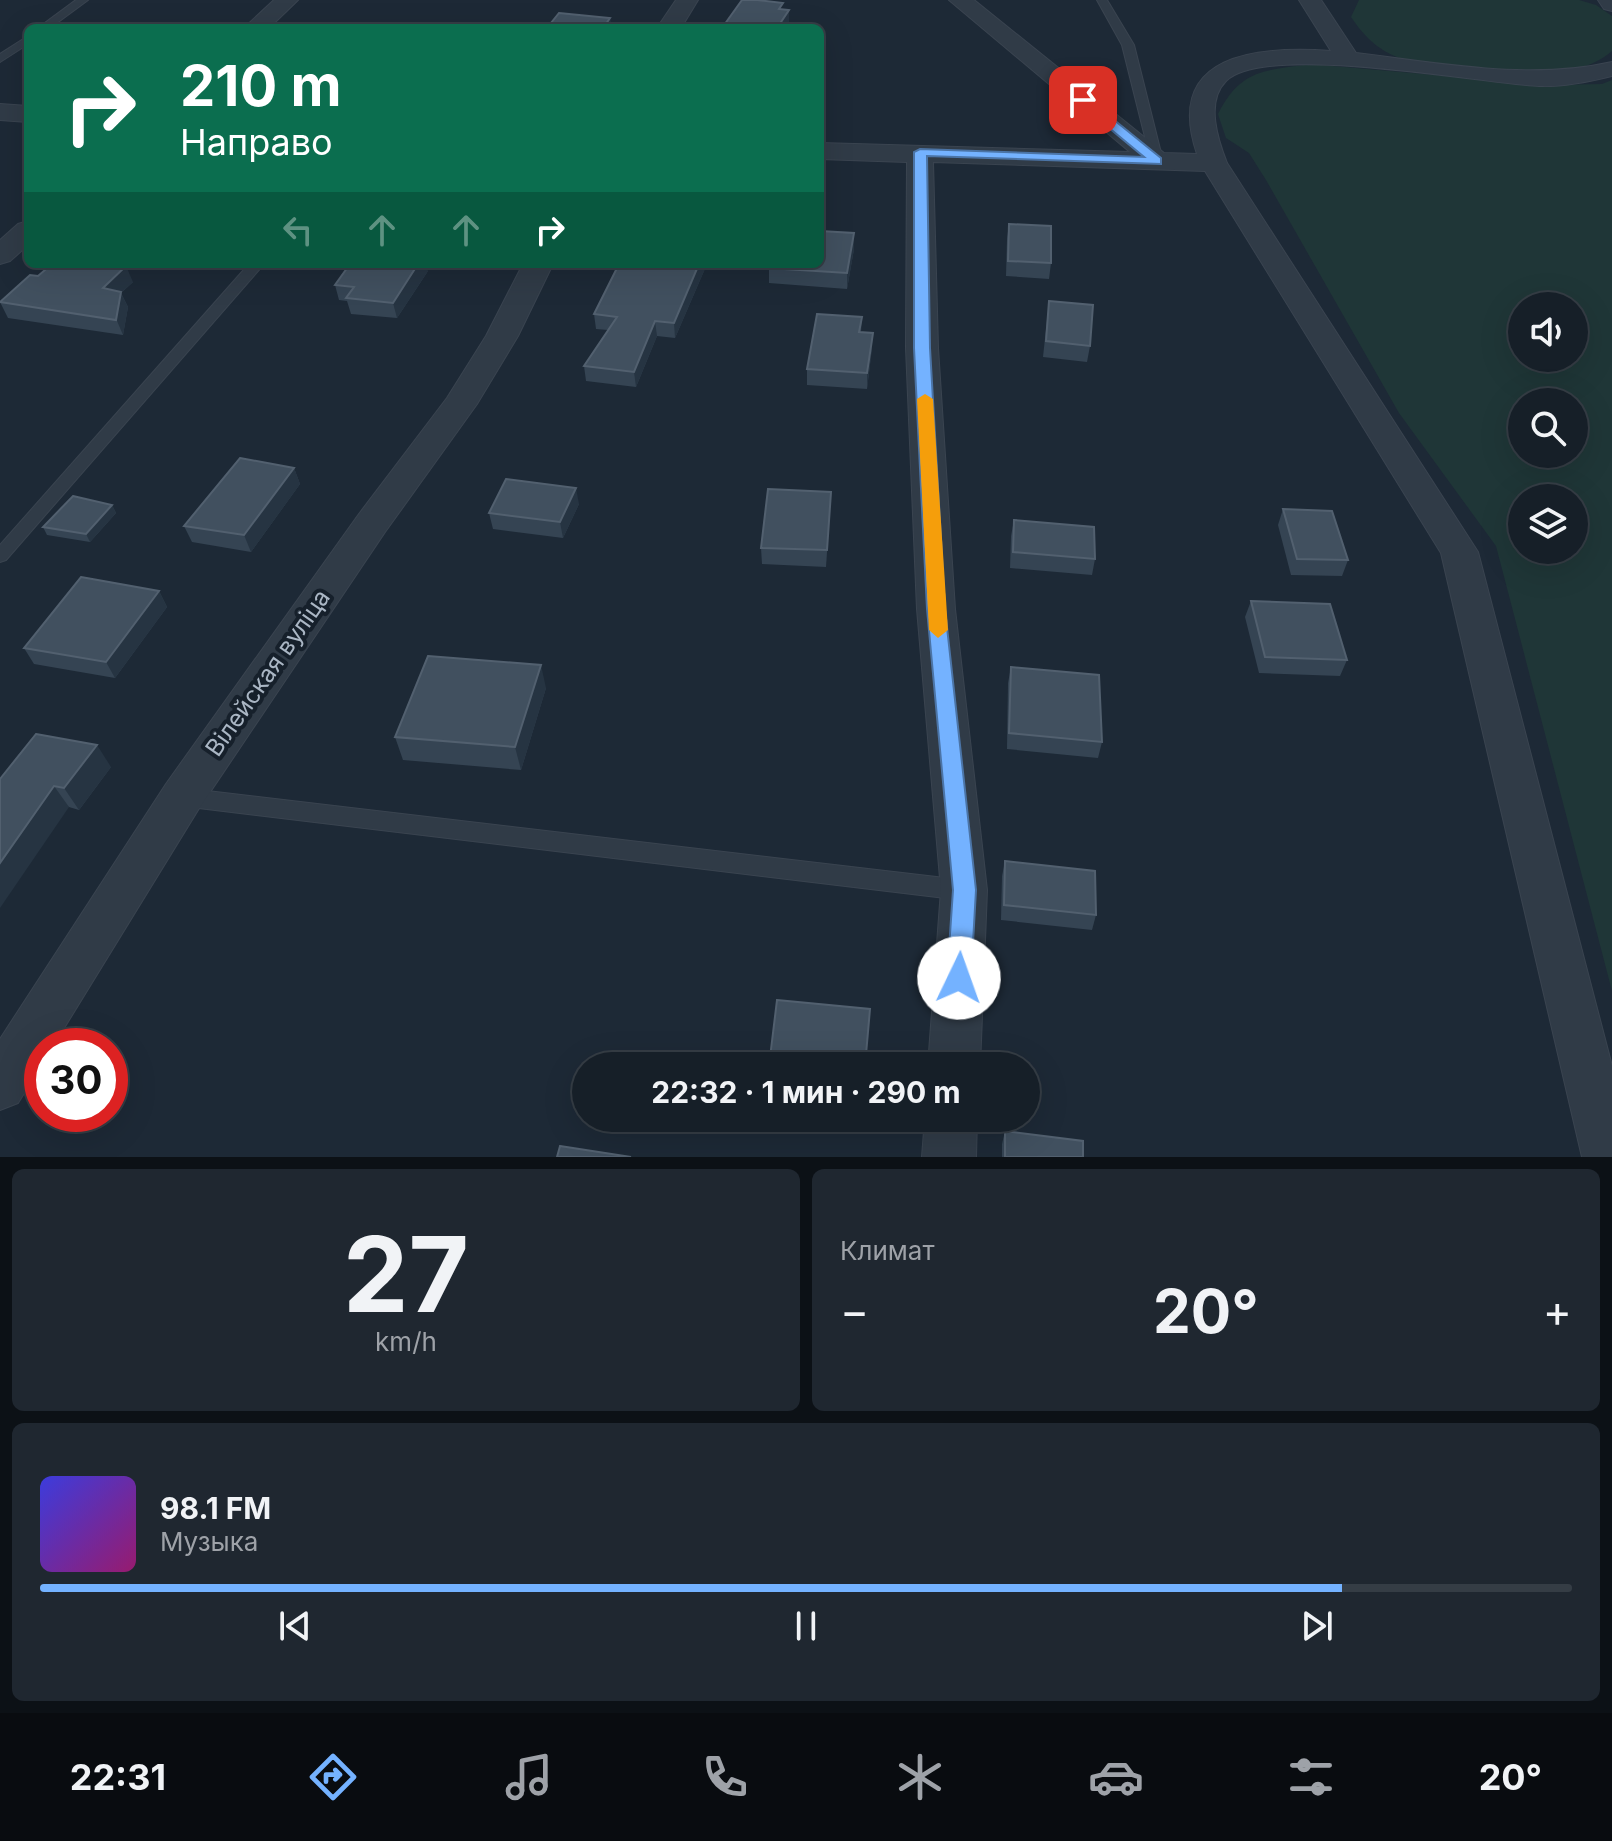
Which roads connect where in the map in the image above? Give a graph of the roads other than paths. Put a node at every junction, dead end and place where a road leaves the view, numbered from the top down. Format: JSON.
{"nodes":[{"id":1,"x":83,"y":0,"type":"edge"},
{"id":2,"x":287,"y":0,"type":"edge"},
{"id":3,"x":687,"y":0,"type":"edge"},
{"id":4,"x":960,"y":0,"type":"edge"},
{"id":5,"x":1102,"y":0,"type":"edge"},
{"id":6,"x":1310,"y":0,"type":"edge"},
{"id":7,"x":49,"y":24,"type":"edge"},
{"id":8,"x":260,"y":24,"type":"edge"},
{"id":9,"x":672,"y":24,"type":"edge"},
{"id":10,"x":24,"y":42,"type":"edge"},
{"id":11,"x":0,"y":59,"type":"edge"},
{"id":12,"x":1349,"y":61,"type":"junction"},
{"id":13,"x":1612,"y":69,"type":"edge"},
{"id":14,"x":0,"y":112,"type":"edge"},
{"id":15,"x":24,"y":114,"type":"edge"},
{"id":16,"x":824,"y":151,"type":"edge"},
{"id":17,"x":920,"y":152,"type":"junction"},
{"id":18,"x":1157,"y":161,"type":"junction"},
{"id":19,"x":1214,"y":163,"type":"junction"},
{"id":20,"x":24,"y":234,"type":"edge"},
{"id":21,"x":0,"y":255,"type":"edge"},
{"id":22,"x":253,"y":268,"type":"edge"},
{"id":23,"x":536,"y":268,"type":"edge"},
{"id":24,"x":0,"y":556,"type":"edge"},
{"id":25,"x":182,"y":797,"type":"junction"},
{"id":26,"x":964,"y":890,"type":"junction"},
{"id":27,"x":955,"y":1052,"type":"edge"},
{"id":28,"x":0,"y":1085,"type":"edge"},
{"id":29,"x":950,"y":1132,"type":"edge"},
{"id":30,"x":949,"y":1157,"type":"edge"},
{"id":31,"x":1609,"y":1157,"type":"edge"}],
"edges":[{"from":1,"to":7,"type":"lane"},
{"from":2,"to":8,"type":"street"},
{"from":3,"to":9,"type":"street"},
{"from":4,"to":18,"type":"street"},
{"from":5,"to":18,"type":"lane"},
{"from":6,"to":12,"type":"street"},
{"from":10,"to":11,"type":"lane"},
{"from":12,"to":13,"type":"street"},
{"from":12,"to":19,"type":"street"},
{"from":14,"to":15,"type":"street"},
{"from":16,"to":17,"type":"street"},
{"from":17,"to":18,"type":"street"},
{"from":17,"to":26,"type":"street"},
{"from":18,"to":19,"type":"street"},
{"from":19,"to":31,"type":"street"},
{"from":20,"to":21,"type":"street"},
{"from":22,"to":24,"type":"lane"},
{"from":23,"to":25,"type":"street","name":"Вілейская вуліца"},
{"from":25,"to":26,"type":"lane"},
{"from":25,"to":28,"type":"street","name":"Вілейская вуліца"},
{"from":26,"to":27,"type":"street"},
{"from":29,"to":30,"type":"street"}]}
